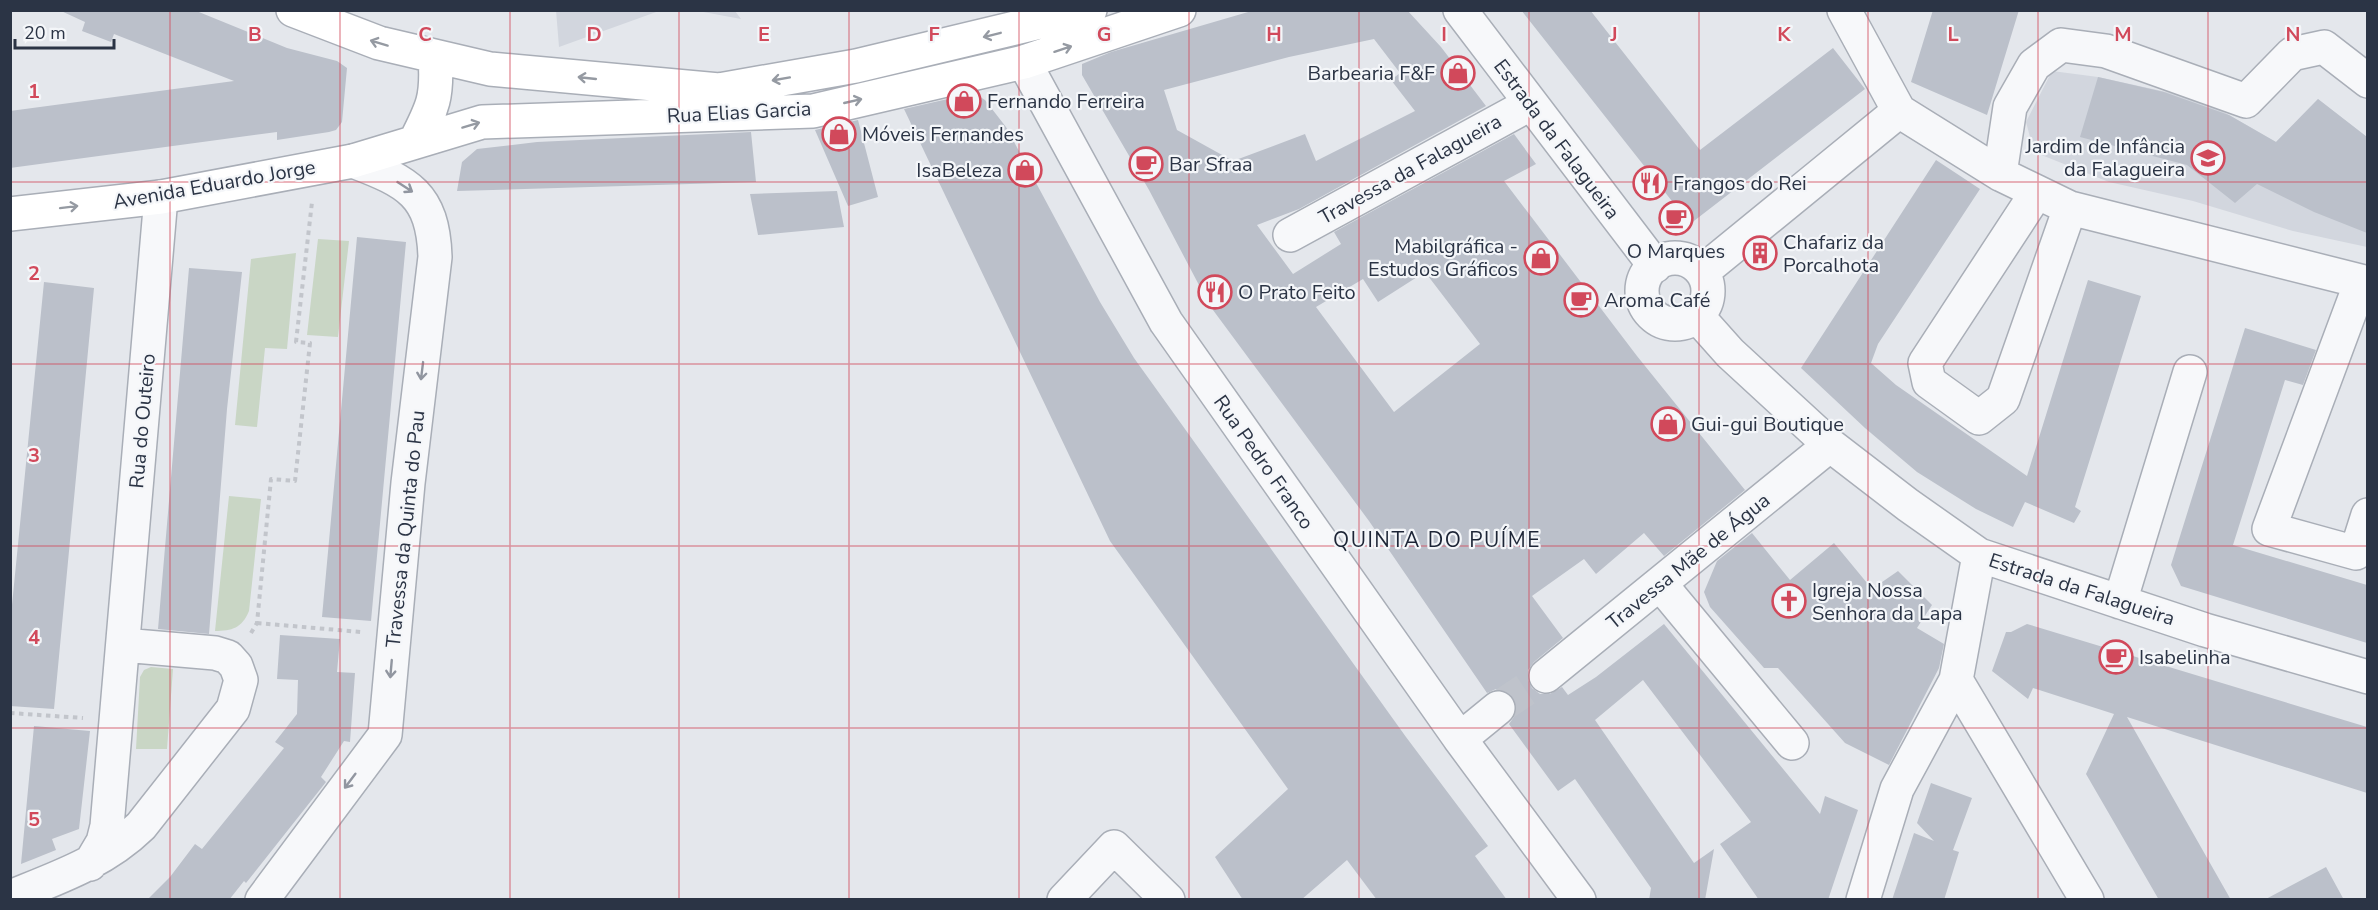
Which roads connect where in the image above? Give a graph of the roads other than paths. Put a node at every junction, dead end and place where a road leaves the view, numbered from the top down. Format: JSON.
{"nodes":[{"id":1,"x":293,"y":10,"type":"edge"},
{"id":2,"x":1090,"y":10,"type":"edge"},
{"id":3,"x":1179,"y":10,"type":"edge"},
{"id":4,"x":1460,"y":10,"type":"edge"},
{"id":5,"x":1844,"y":10,"type":"edge"},
{"id":6,"x":435,"y":57,"type":"junction"},
{"id":7,"x":1024,"y":62,"type":"junction"},
{"id":8,"x":2367,"y":81,"type":"edge"},
{"id":9,"x":1530,"y":104,"type":"junction"},
{"id":10,"x":1899,"y":111,"type":"junction"},
{"id":11,"x":415,"y":142,"type":"junction"},
{"id":12,"x":353,"y":161,"type":"junction"},
{"id":13,"x":2000,"y":174,"type":"junction"},
{"id":14,"x":2037,"y":192,"type":"junction"},
{"id":15,"x":161,"y":197,"type":"junction"},
{"id":16,"x":2070,"y":208,"type":"junction"},
{"id":17,"x":10,"y":214,"type":"edge"},
{"id":18,"x":1290,"y":235,"type":"dead end"},
{"id":19,"x":1655,"y":266,"type":"junction"},
{"id":20,"x":1702,"y":272,"type":"junction"},
{"id":21,"x":2364,"y":283,"type":"edge"},
{"id":22,"x":1697,"y":316,"type":"junction"},
{"id":23,"x":2190,"y":372,"type":"dead end"},
{"id":24,"x":1830,"y":445,"type":"junction"},
{"id":25,"x":2367,"y":515,"type":"edge"},
{"id":26,"x":1979,"y":555,"type":"junction"},
{"id":27,"x":1661,"y":585,"type":"junction"},
{"id":28,"x":2120,"y":602,"type":"junction"},
{"id":29,"x":123,"y":645,"type":"junction"},
{"id":30,"x":1546,"y":676,"type":"tunnel mouth"},
{"id":31,"x":2367,"y":677,"type":"edge"},
{"id":32,"x":1956,"y":680,"type":"junction"},
{"id":33,"x":1498,"y":708,"type":"tunnel mouth"},
{"id":34,"x":1460,"y":739,"type":"junction"},
{"id":35,"x":1792,"y":744,"type":"dead end"},
{"id":36,"x":90,"y":864,"type":"junction"},
{"id":37,"x":10,"y":897,"type":"edge"},
{"id":38,"x":262,"y":900,"type":"edge"},
{"id":39,"x":1064,"y":900,"type":"edge"},
{"id":40,"x":1168,"y":900,"type":"edge"},
{"id":41,"x":1579,"y":900,"type":"edge"},
{"id":42,"x":1863,"y":900,"type":"edge"},
{"id":43,"x":2086,"y":900,"type":"edge"}],
"edges":[{"from":6,"to":1,"type":"main road","name":"Rua Elias Garcia","one_way":true},
{"from":2,"to":6,"type":"main road","name":"Rua Elias Garcia","one_way":true},
{"from":7,"to":3,"type":"main road","name":"Rua Elias Garcia","one_way":true},
{"from":4,"to":9,"type":"street","name":"Estrada da Falagueira"},
{"from":5,"to":10,"type":"street"},
{"from":6,"to":11,"type":"main road"},
{"from":11,"to":7,"type":"main road","name":"Rua Elias Garcia","one_way":true},
{"from":7,"to":34,"type":"street","name":"Rua Pedro Franco"},
{"from":8,"to":13,"type":"street"},
{"from":9,"to":18,"type":"street","name":"Travessa da Falagueira"},
{"from":9,"to":19,"type":"street","name":"Estrada da Falagueira"},
{"from":10,"to":13,"type":"street"},
{"from":10,"to":20,"type":"street"},
{"from":11,"to":12,"type":"main road","name":"Avenida Eduardo Jorge"},
{"from":12,"to":15,"type":"main road","name":"Avenida Eduardo Jorge"},
{"from":12,"to":38,"type":"street","name":"Travessa da Quinta do Pau","one_way":true},
{"from":13,"to":14,"type":"street"},
{"from":14,"to":16,"type":"street"},
{"from":14,"to":16,"type":"street"},
{"from":17,"to":15,"type":"main road","name":"Avenida Eduardo Jorge","one_way":true},
{"from":15,"to":29,"type":"street","name":"Rua do Outeiro"},
{"from":16,"to":21,"type":"street"},
{"from":19,"to":20,"type":"street"},
{"from":19,"to":22,"type":"street"},
{"from":20,"to":22,"type":"street"},
{"from":21,"to":25,"type":"street"},
{"from":22,"to":24,"type":"street","name":"Estrada da Falagueira"},
{"from":23,"to":28,"type":"street"},
{"from":24,"to":26,"type":"street","name":"Estrada da Falagueira"},
{"from":24,"to":27,"type":"street","name":"Travessa Mãe de Água"},
{"from":26,"to":28,"type":"street","name":"Estrada da Falagueira"},
{"from":26,"to":32,"type":"street"},
{"from":27,"to":30,"type":"street","name":"Travessa Mãe de Água"},
{"from":27,"to":35,"type":"street"},
{"from":28,"to":31,"type":"street","name":"Estrada da Falagueira"},
{"from":29,"to":36,"type":"street","name":"Rua do Outeiro"},
{"from":29,"to":36,"type":"street"},
{"from":32,"to":42,"type":"street"},
{"from":32,"to":43,"type":"street"},
{"from":33,"to":34,"type":"street"},
{"from":34,"to":41,"type":"street","name":"Rua Pedro Franco"},
{"from":36,"to":37,"type":"street"},
{"from":39,"to":40,"type":"street"}]}
